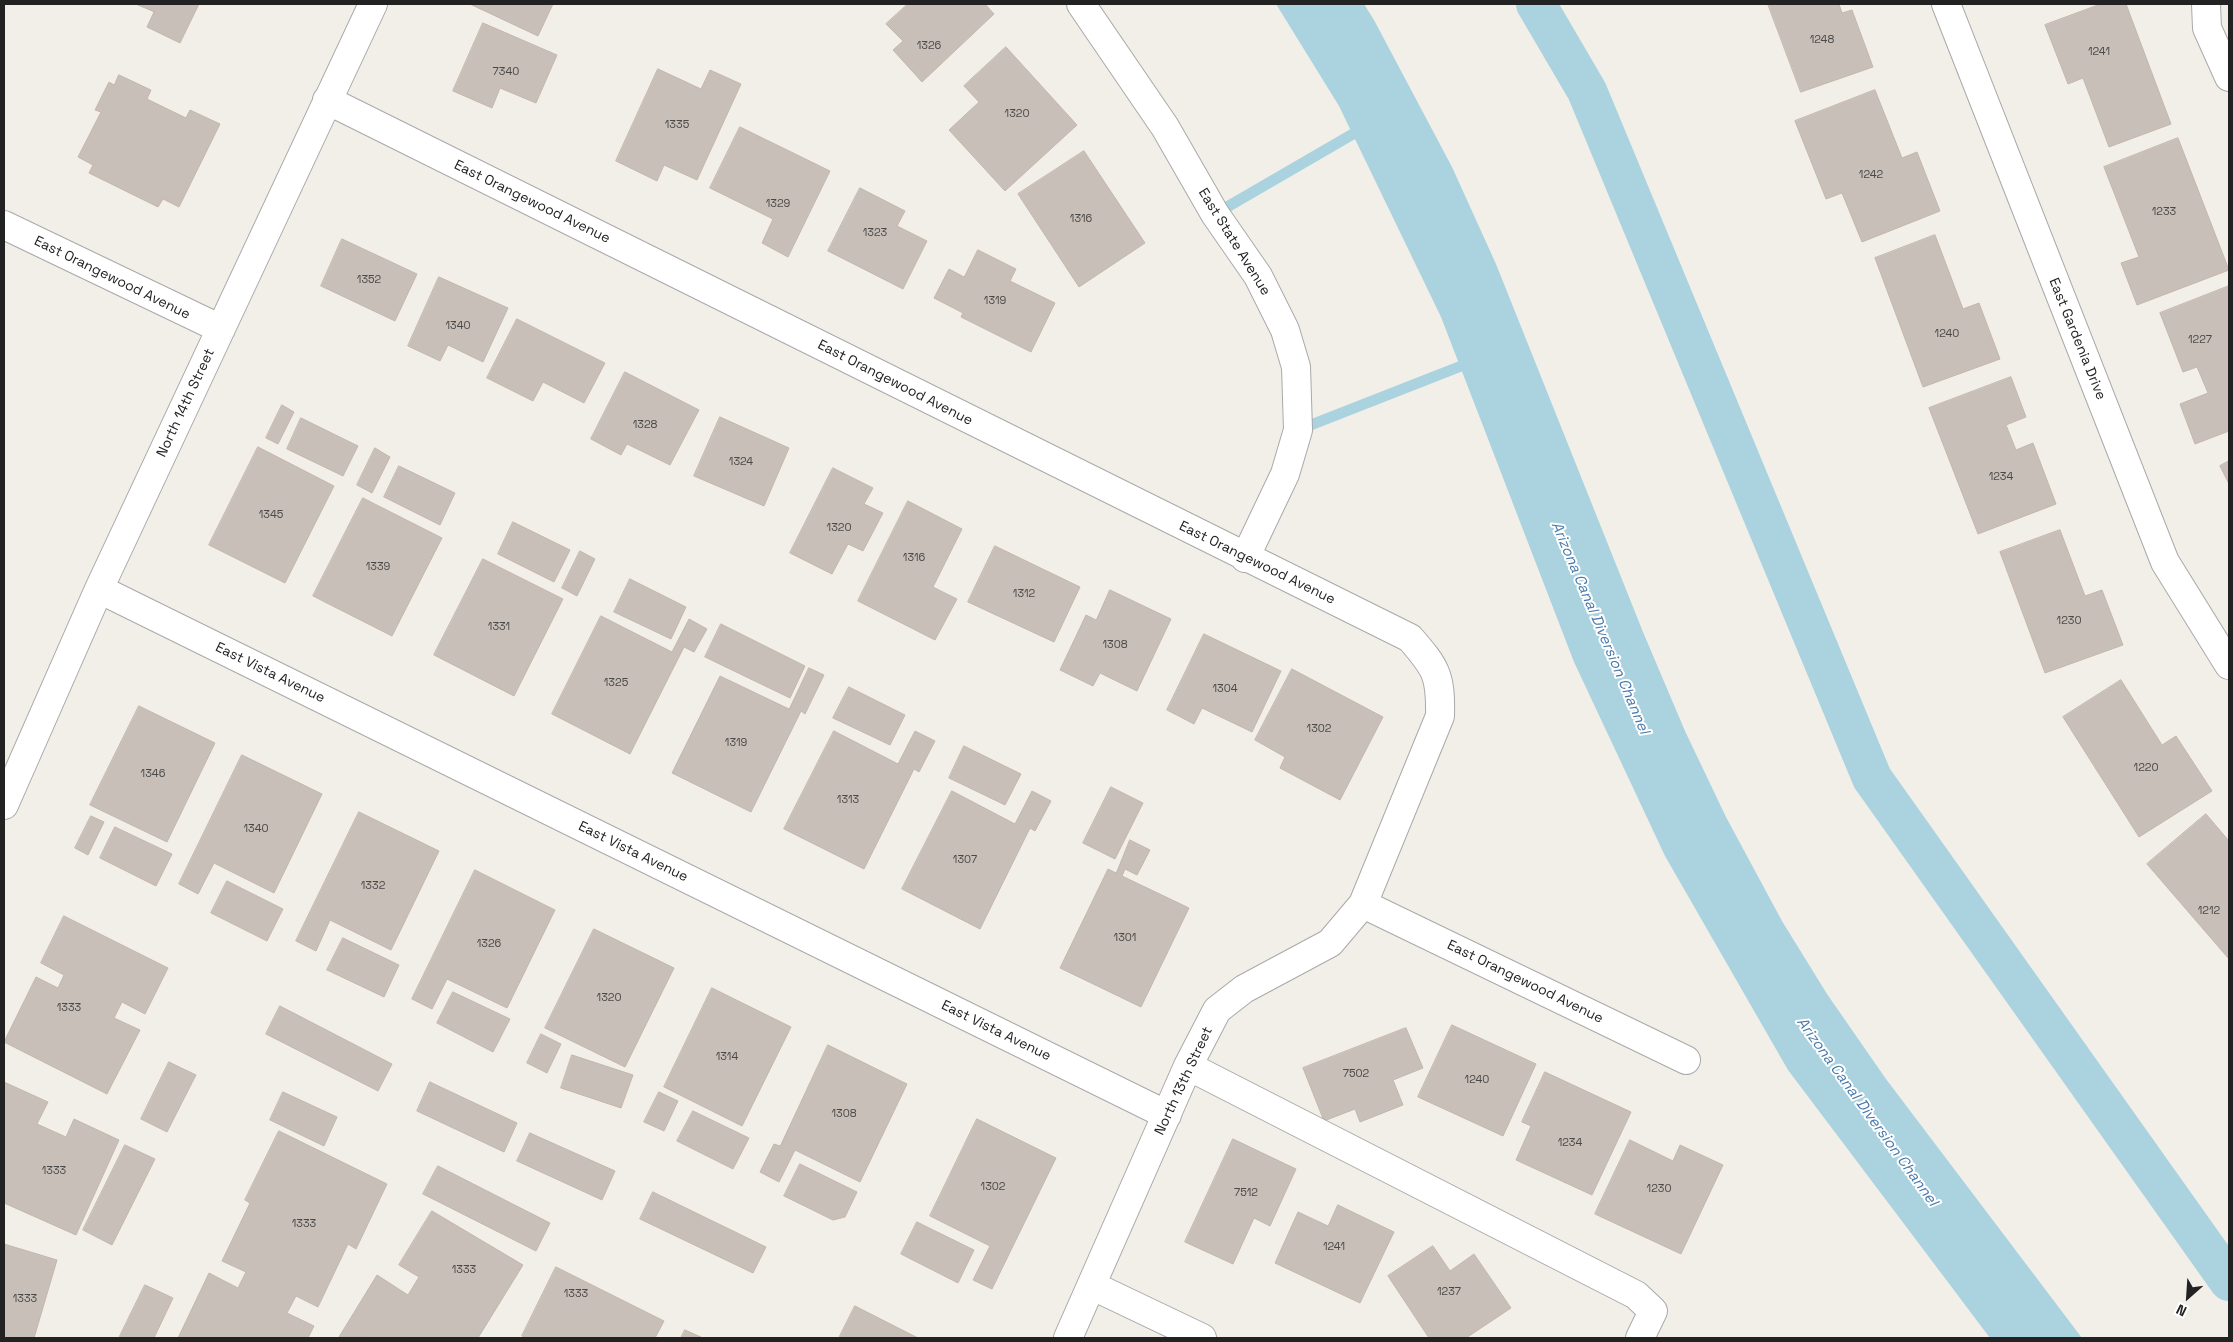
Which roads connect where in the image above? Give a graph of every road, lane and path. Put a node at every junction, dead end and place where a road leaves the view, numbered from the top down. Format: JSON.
{"nodes":[{"id":1,"x":373,"y":4,"type":"edge"},
{"id":2,"x":1081,"y":4,"type":"edge"},
{"id":3,"x":1946,"y":4,"type":"edge"},
{"id":4,"x":2206,"y":4,"type":"edge"},
{"id":5,"x":2229,"y":77,"type":"edge"},
{"id":6,"x":327,"y":100,"type":"junction"},
{"id":7,"x":4,"y":225,"type":"edge"},
{"id":8,"x":221,"y":329,"type":"junction"},
{"id":9,"x":1245,"y":558,"type":"junction"},
{"id":10,"x":99,"y":589,"type":"junction"},
{"id":11,"x":2229,"y":664,"type":"edge"},
{"id":12,"x":1441,"y":688,"type":"joint"},
{"id":13,"x":4,"y":805,"type":"edge"},
{"id":14,"x":1362,"y":904,"type":"junction"},
{"id":15,"x":1686,"y":1060,"type":"dead end"},
{"id":16,"x":1188,"y":1066,"type":"junction"},
{"id":17,"x":1167,"y":1115,"type":"junction"},
{"id":18,"x":1092,"y":1286,"type":"junction"},
{"id":19,"x":1068,"y":1338,"type":"edge"},
{"id":20,"x":1202,"y":1338,"type":"edge"},
{"id":21,"x":1640,"y":1338,"type":"edge"}],
"edges":[{"from":1,"to":6,"type":"street","name":"North 14th Street"},
{"from":2,"to":9,"type":"street","name":"East State Avenue"},
{"from":3,"to":11,"type":"street","name":"East Gardenia Drive"},
{"from":4,"to":5,"type":"street"},
{"from":6,"to":8,"type":"street","name":"North 14th Street"},
{"from":6,"to":9,"type":"street","name":"East Orangewood Avenue"},
{"from":7,"to":8,"type":"street","name":"East Orangewood Avenue"},
{"from":8,"to":10,"type":"street","name":"North 14th Street"},
{"from":9,"to":12,"type":"street","name":"East Orangewood Avenue"},
{"from":10,"to":13,"type":"street","name":"North 14th Street"},
{"from":10,"to":17,"type":"street","name":"East Vista Avenue"},
{"from":12,"to":14,"type":"street","name":"North 13th Street"},
{"from":14,"to":15,"type":"street","name":"East Orangewood Avenue"},
{"from":14,"to":16,"type":"street","name":"North 13th Street"},
{"from":16,"to":17,"type":"street","name":"North 13th Street"},
{"from":16,"to":21,"type":"street"},
{"from":17,"to":18,"type":"street","name":"North 13th Street"},
{"from":18,"to":19,"type":"street","name":"North 13th Street"},
{"from":18,"to":20,"type":"street"}]}
